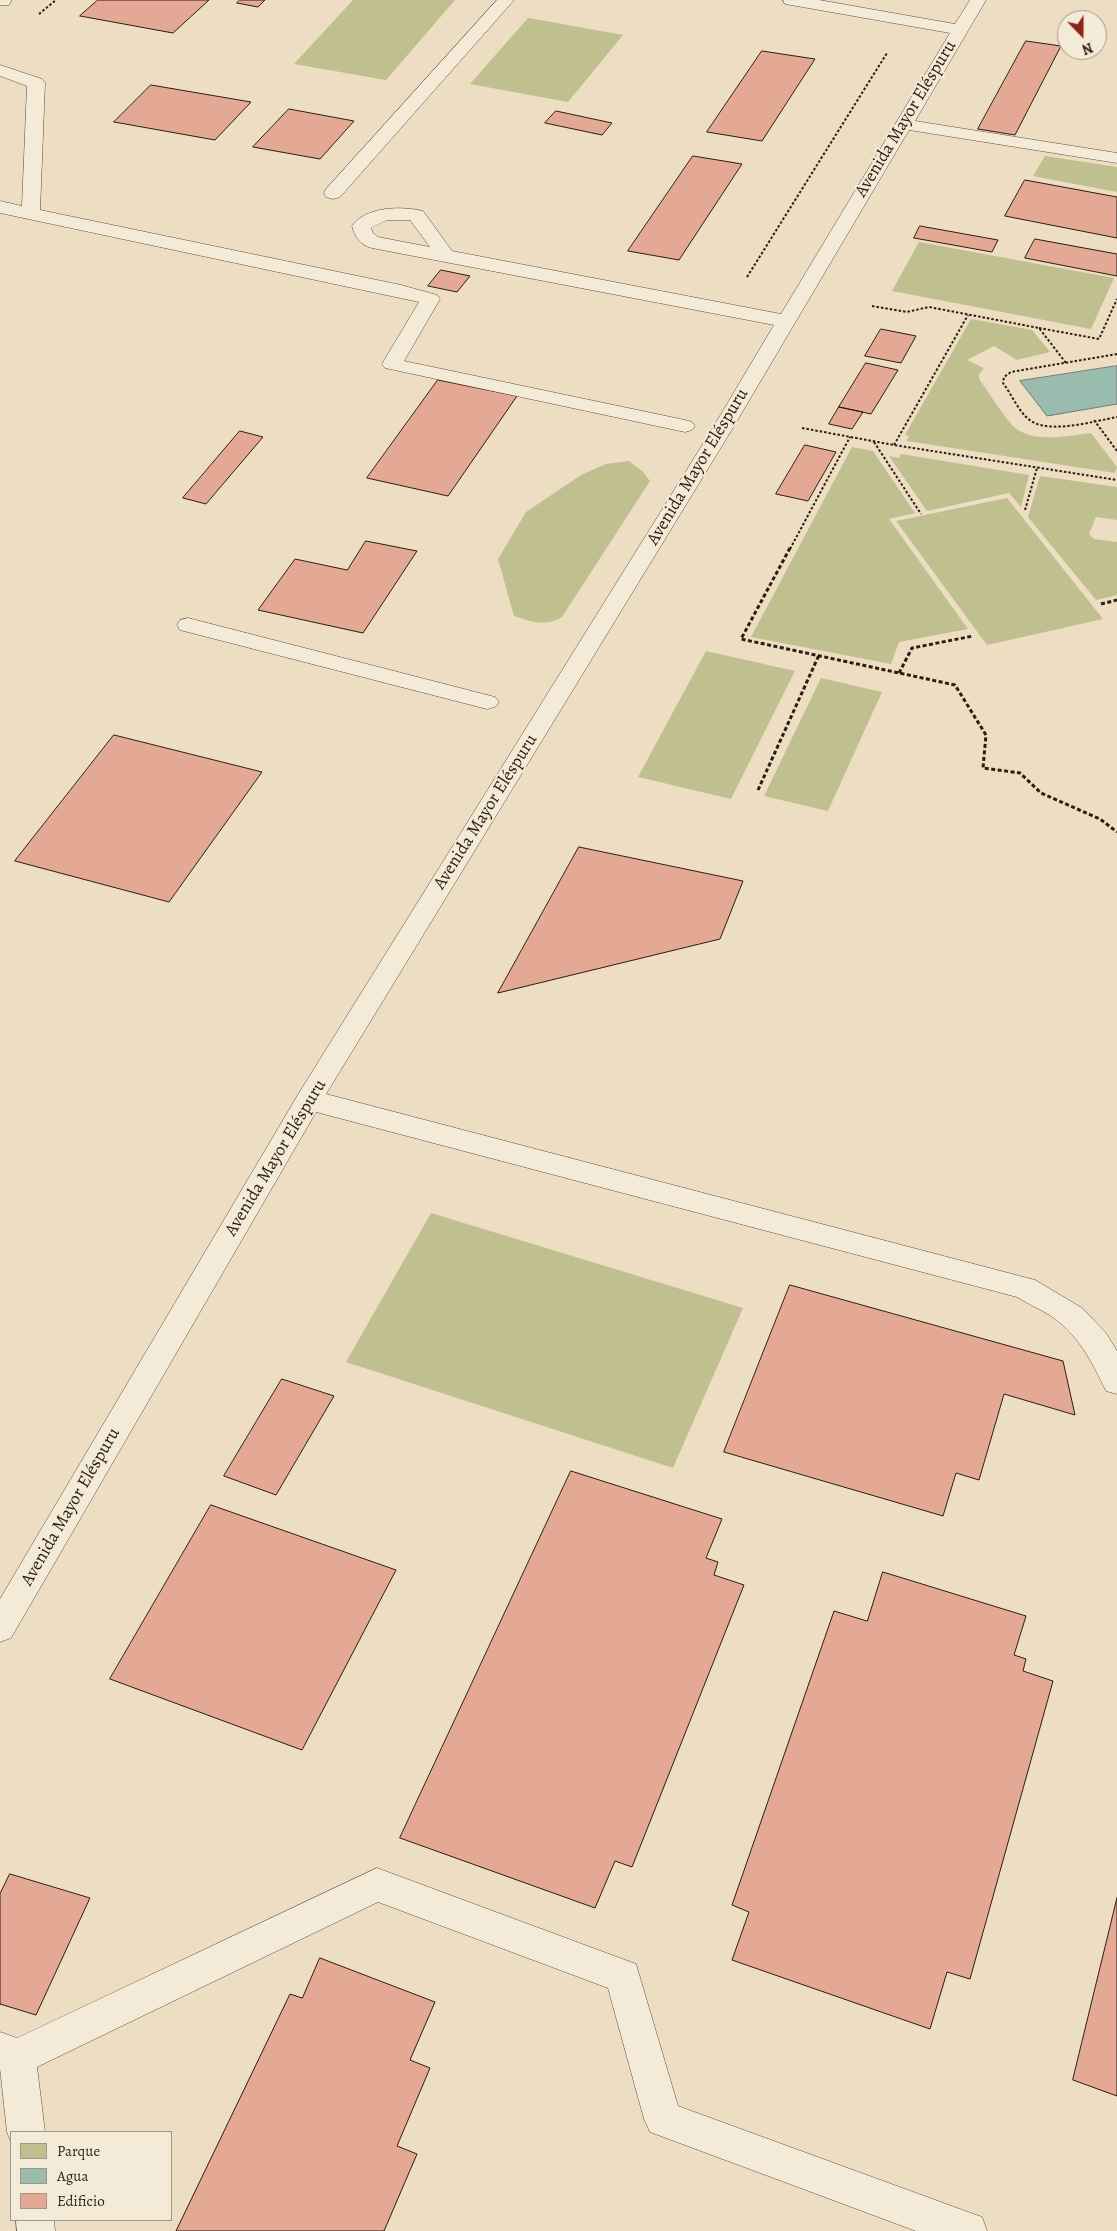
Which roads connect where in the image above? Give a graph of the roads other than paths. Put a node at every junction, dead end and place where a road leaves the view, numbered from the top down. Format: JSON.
{"nodes":[{"id":1,"x":506,"y":0,"type":"edge"},
{"id":2,"x":791,"y":0,"type":"edge"},
{"id":3,"x":978,"y":0,"type":"edge"},
{"id":4,"x":960,"y":30,"type":"junction"},
{"id":5,"x":0,"y":70,"type":"edge"},
{"id":6,"x":902,"y":124,"type":"junction"},
{"id":7,"x":1117,"y":158,"type":"edge"},
{"id":8,"x":333,"y":193,"type":"dead end"},
{"id":9,"x":0,"y":207,"type":"edge"},
{"id":10,"x":31,"y":213,"type":"junction"},
{"id":11,"x":446,"y":256,"type":"dead end"},
{"id":12,"x":785,"y":321,"type":"junction"},
{"id":13,"x":685,"y":426,"type":"dead end"},
{"id":14,"x":188,"y":625,"type":"dead end"},
{"id":15,"x":487,"y":702,"type":"dead end"},
{"id":16,"x":310,"y":1100,"type":"junction"},
{"id":17,"x":1117,"y":1382,"type":"edge"},
{"id":18,"x":0,"y":1628,"type":"edge"},
{"id":19,"x":9,"y":2053,"type":"edge"},
{"id":20,"x":26,"y":2131,"type":"edge"},
{"id":21,"x":968,"y":2231,"type":"edge"}],
"edges":[{"from":1,"to":8,"type":"lane"},
{"from":2,"to":4,"type":"lane"},
{"from":3,"to":4,"type":"lane","name":"Avenida Mayor Eléspuru"},
{"from":4,"to":6,"type":"lane","name":"Avenida Mayor Eléspuru"},
{"from":5,"to":10,"type":"lane"},
{"from":6,"to":7,"type":"lane"},
{"from":6,"to":12,"type":"lane","name":"Avenida Mayor Eléspuru"},
{"from":9,"to":10,"type":"lane"},
{"from":10,"to":13,"type":"lane"},
{"from":11,"to":12,"type":"lane"},
{"from":12,"to":16,"type":"lane","name":"Avenida Mayor Eléspuru"},
{"from":14,"to":15,"type":"lane"},
{"from":16,"to":17,"type":"lane"},
{"from":16,"to":18,"type":"lane","name":"Avenida Mayor Eléspuru"},
{"from":19,"to":20,"type":"lane"},
{"from":19,"to":21,"type":"lane"}]}
